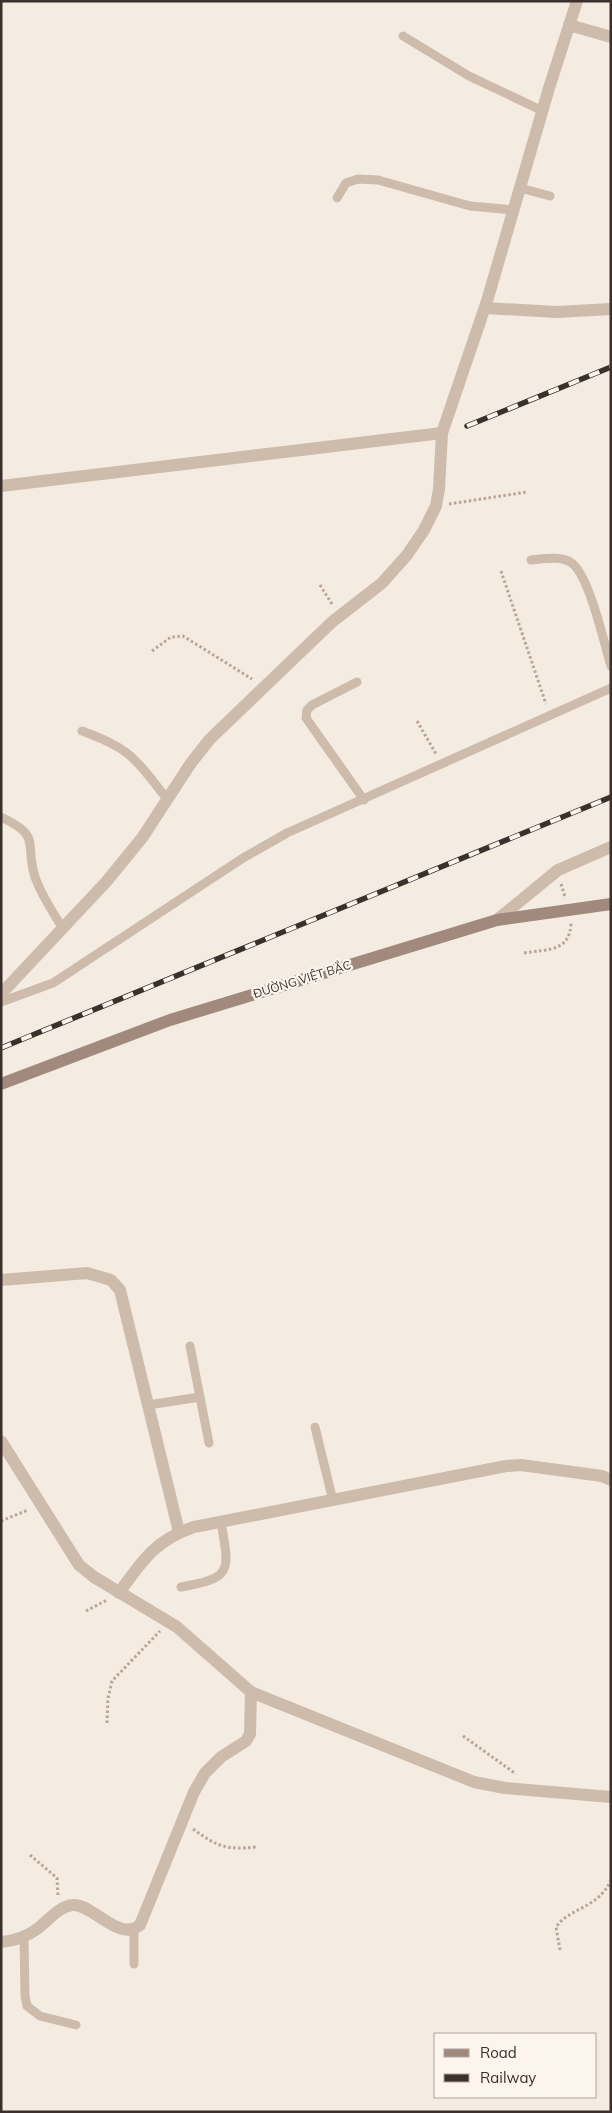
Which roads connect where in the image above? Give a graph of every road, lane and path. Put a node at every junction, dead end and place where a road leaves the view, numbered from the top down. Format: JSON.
{"nodes":[{"id":1,"x":577,"y":1,"type":"edge"},
{"id":2,"x":570,"y":25,"type":"junction"},
{"id":3,"x":403,"y":36,"type":"dead end"},
{"id":4,"x":611,"y":37,"type":"edge"},
{"id":5,"x":543,"y":111,"type":"junction"},
{"id":6,"x":520,"y":188,"type":"junction"},
{"id":7,"x":550,"y":196,"type":"dead end"},
{"id":8,"x":337,"y":198,"type":"dead end"},
{"id":9,"x":514,"y":210,"type":"junction"},
{"id":10,"x":485,"y":308,"type":"junction"},
{"id":11,"x":611,"y":309,"type":"edge"},
{"id":12,"x":442,"y":433,"type":"junction"},
{"id":13,"x":1,"y":486,"type":"edge"},
{"id":14,"x":527,"y":492,"type":"dead end"},
{"id":15,"x":436,"y":506,"type":"junction"},
{"id":16,"x":531,"y":560,"type":"dead end"},
{"id":17,"x":501,"y":571,"type":"dead end"},
{"id":18,"x":320,"y":585,"type":"dead end"},
{"id":19,"x":340,"y":615,"type":"junction"},
{"id":20,"x":152,"y":651,"type":"dead end"},
{"id":21,"x":611,"y":666,"type":"edge"},
{"id":22,"x":357,"y":682,"type":"dead end"},
{"id":23,"x":264,"y":687,"type":"junction"},
{"id":24,"x":611,"y":688,"type":"edge"},
{"id":25,"x":550,"y":716,"type":"junction"},
{"id":26,"x":417,"y":721,"type":"dead end"},
{"id":27,"x":82,"y":731,"type":"dead end"},
{"id":28,"x":443,"y":765,"type":"junction"},
{"id":29,"x":168,"y":800,"type":"junction"},
{"id":30,"x":364,"y":800,"type":"junction"},
{"id":31,"x":1,"y":818,"type":"edge"},
{"id":32,"x":611,"y":847,"type":"edge"},
{"id":33,"x":611,"y":904,"type":"edge"},
{"id":34,"x":498,"y":920,"type":"junction"},
{"id":35,"x":63,"y":929,"type":"junction"},
{"id":36,"x":1,"y":994,"type":"edge"},
{"id":37,"x":1,"y":1002,"type":"edge"},
{"id":38,"x":1,"y":1084,"type":"edge"},
{"id":39,"x":1,"y":1280,"type":"edge"},
{"id":40,"x":190,"y":1346,"type":"dead end"},
{"id":41,"x":200,"y":1397,"type":"junction"},
{"id":42,"x":148,"y":1406,"type":"junction"},
{"id":43,"x":315,"y":1427,"type":"dead end"},
{"id":44,"x":1,"y":1441,"type":"edge"},
{"id":45,"x":209,"y":1443,"type":"dead end"},
{"id":46,"x":611,"y":1480,"type":"edge"},
{"id":47,"x":333,"y":1501,"type":"junction"},
{"id":48,"x":40,"y":1502,"type":"junction"},
{"id":49,"x":1,"y":1521,"type":"edge"},
{"id":50,"x":221,"y":1522,"type":"junction"},
{"id":51,"x":179,"y":1532,"type":"junction"},
{"id":52,"x":181,"y":1587,"type":"dead end"},
{"id":53,"x":120,"y":1593,"type":"junction"},
{"id":54,"x":86,"y":1611,"type":"dead end"},
{"id":55,"x":168,"y":1622,"type":"junction"},
{"id":56,"x":251,"y":1692,"type":"junction"},
{"id":57,"x":107,"y":1723,"type":"dead end"},
{"id":58,"x":463,"y":1736,"type":"dead end"},
{"id":59,"x":538,"y":1791,"type":"junction"},
{"id":60,"x":611,"y":1798,"type":"edge"},
{"id":61,"x":182,"y":1822,"type":"junction"},
{"id":62,"x":256,"y":1847,"type":"dead end"},
{"id":63,"x":30,"y":1855,"type":"dead end"},
{"id":64,"x":611,"y":1880,"type":"edge"},
{"id":65,"x":59,"y":1912,"type":"junction"},
{"id":66,"x":134,"y":1929,"type":"junction"},
{"id":67,"x":24,"y":1937,"type":"junction"},
{"id":68,"x":1,"y":1942,"type":"edge"},
{"id":69,"x":560,"y":1950,"type":"dead end"},
{"id":70,"x":134,"y":1964,"type":"dead end"},
{"id":71,"x":76,"y":2025,"type":"dead end"}],
"edges":[{"from":1,"to":2,"type":"street"},
{"from":2,"to":4,"type":"street"},
{"from":2,"to":5,"type":"street"},
{"from":3,"to":5,"type":"lane"},
{"from":5,"to":6,"type":"street"},
{"from":6,"to":7,"type":"lane"},
{"from":6,"to":9,"type":"street"},
{"from":8,"to":9,"type":"lane"},
{"from":9,"to":10,"type":"street"},
{"from":10,"to":11,"type":"street"},
{"from":10,"to":12,"type":"street"},
{"from":12,"to":13,"type":"street"},
{"from":12,"to":15,"type":"street"},
{"from":14,"to":15,"type":"path"},
{"from":15,"to":19,"type":"street"},
{"from":16,"to":21,"type":"lane"},
{"from":17,"to":25,"type":"path"},
{"from":18,"to":19,"type":"path"},
{"from":19,"to":23,"type":"street"},
{"from":20,"to":23,"type":"path"},
{"from":22,"to":30,"type":"lane"},
{"from":23,"to":29,"type":"street"},
{"from":24,"to":25,"type":"lane"},
{"from":25,"to":28,"type":"lane"},
{"from":26,"to":28,"type":"path"},
{"from":27,"to":29,"type":"lane"},
{"from":28,"to":30,"type":"lane"},
{"from":29,"to":35,"type":"street"},
{"from":30,"to":37,"type":"lane"},
{"from":31,"to":35,"type":"lane"},
{"from":32,"to":34,"type":"street"},
{"from":33,"to":34,"type":"main road","name":"ĐƯỜNG VIỆT BẮC"},
{"from":34,"to":38,"type":"main road","name":"ĐƯỜNG VIỆT BẮC"},
{"from":35,"to":36,"type":"street"},
{"from":39,"to":42,"type":"street"},
{"from":40,"to":41,"type":"lane"},
{"from":41,"to":42,"type":"lane"},
{"from":41,"to":45,"type":"lane"},
{"from":42,"to":51,"type":"street"},
{"from":43,"to":47,"type":"lane"},
{"from":44,"to":48,"type":"street"},
{"from":46,"to":47,"type":"street"},
{"from":47,"to":50,"type":"street"},
{"from":48,"to":49,"type":"path"},
{"from":48,"to":53,"type":"street"},
{"from":50,"to":51,"type":"street"},
{"from":50,"to":52,"type":"lane"},
{"from":51,"to":53,"type":"street"},
{"from":53,"to":54,"type":"path"},
{"from":53,"to":55,"type":"street"},
{"from":55,"to":56,"type":"street"},
{"from":55,"to":57,"type":"path"},
{"from":56,"to":59,"type":"street"},
{"from":56,"to":61,"type":"street"},
{"from":58,"to":59,"type":"path"},
{"from":59,"to":60,"type":"street"},
{"from":61,"to":62,"type":"path"},
{"from":61,"to":66,"type":"street"},
{"from":63,"to":65,"type":"path"},
{"from":64,"to":69,"type":"path"},
{"from":65,"to":66,"type":"street"},
{"from":65,"to":67,"type":"street"},
{"from":66,"to":70,"type":"lane"},
{"from":67,"to":68,"type":"street"},
{"from":67,"to":71,"type":"lane"}]}
